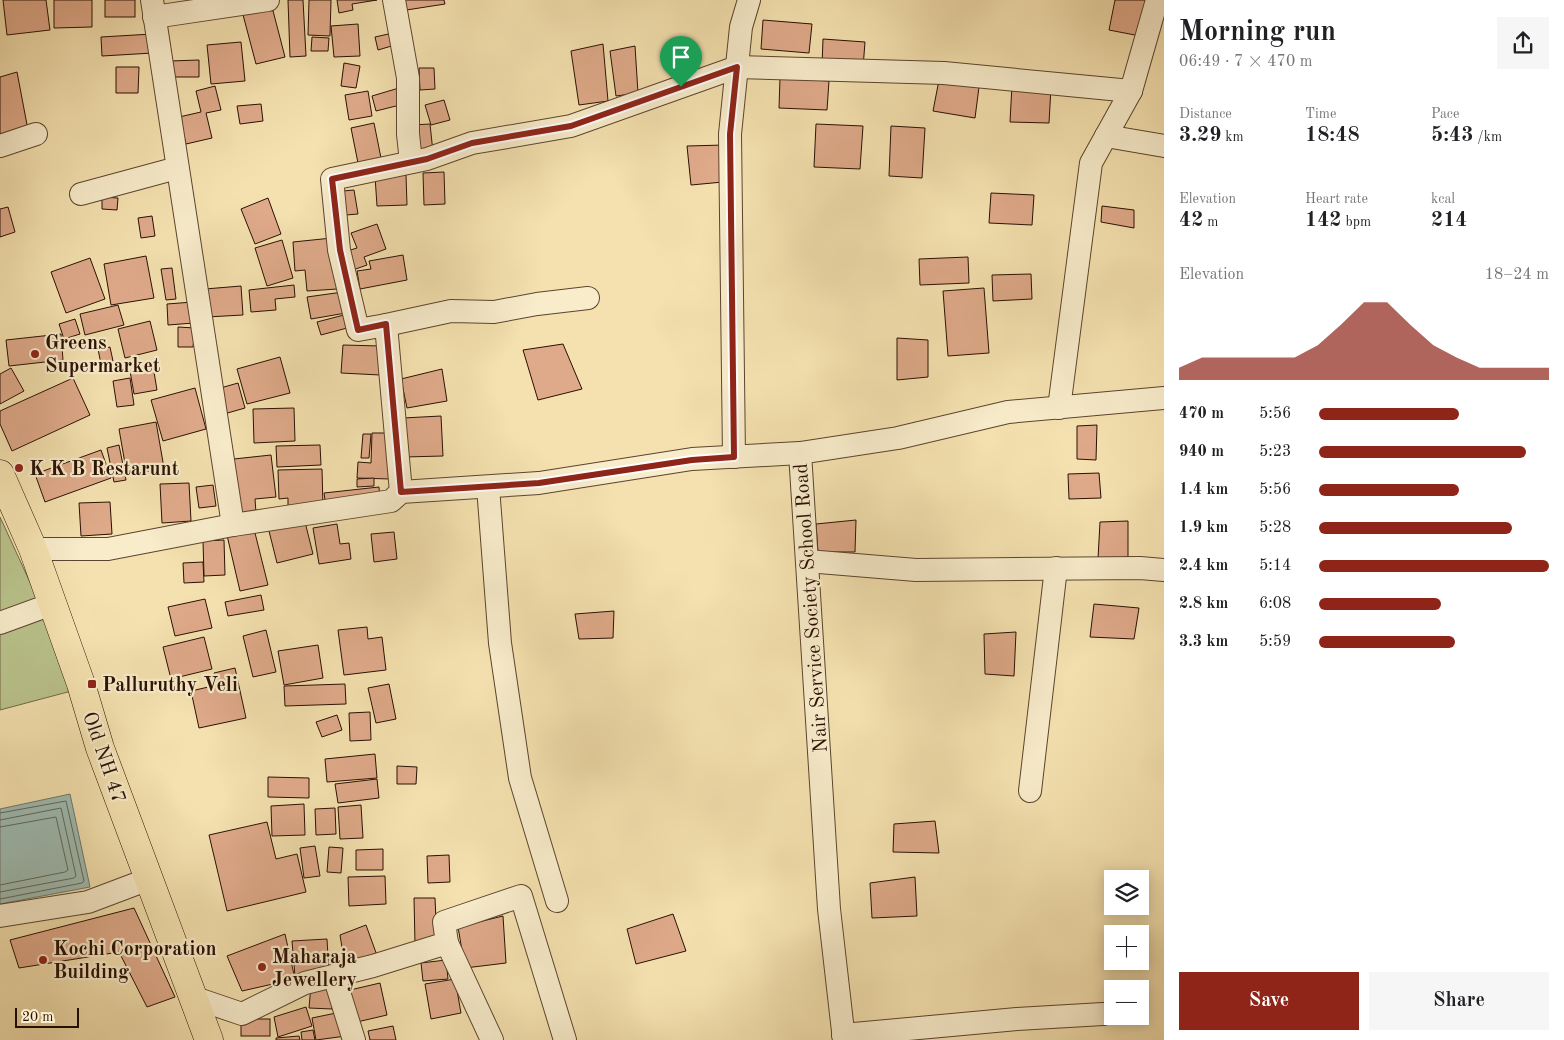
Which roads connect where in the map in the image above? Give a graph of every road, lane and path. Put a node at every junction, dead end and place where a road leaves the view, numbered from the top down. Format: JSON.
{"nodes":[{"id":1,"x":268,"y":0,"type":"edge"},
{"id":2,"x":394,"y":0,"type":"edge"},
{"id":3,"x":749,"y":0,"type":"edge"},
{"id":4,"x":1159,"y":1,"type":"edge"},
{"id":5,"x":153,"y":9,"type":"edge"},
{"id":6,"x":737,"y":67,"type":"junction"},
{"id":7,"x":1131,"y":91,"type":"junction"},
{"id":8,"x":36,"y":134,"type":"dead end"},
{"id":9,"x":1106,"y":136,"type":"junction"},
{"id":10,"x":0,"y":146,"type":"edge"},
{"id":11,"x":1164,"y":146,"type":"edge"},
{"id":12,"x":412,"y":162,"type":"junction"},
{"id":13,"x":177,"y":168,"type":"junction"},
{"id":14,"x":81,"y":194,"type":"dead end"},
{"id":15,"x":588,"y":298,"type":"dead end"},
{"id":16,"x":386,"y":324,"type":"junction"},
{"id":17,"x":1164,"y":398,"type":"edge"},
{"id":18,"x":1136,"y":401,"type":"junction"},
{"id":19,"x":1164,"y":405,"type":"edge"},
{"id":20,"x":1059,"y":408,"type":"junction"},
{"id":21,"x":800,"y":454,"type":"junction"},
{"id":22,"x":734,"y":457,"type":"junction"},
{"id":23,"x":0,"y":474,"type":"edge"},
{"id":24,"x":488,"y":487,"type":"junction"},
{"id":25,"x":401,"y":492,"type":"junction"},
{"id":26,"x":233,"y":525,"type":"junction"},
{"id":27,"x":33,"y":549,"type":"junction"},
{"id":28,"x":807,"y":561,"type":"junction"},
{"id":29,"x":1056,"y":568,"type":"junction"},
{"id":30,"x":1164,"y":570,"type":"edge"},
{"id":31,"x":52,"y":604,"type":"junction"},
{"id":32,"x":0,"y":623,"type":"edge"},
{"id":33,"x":1030,"y":791,"type":"dead end"},
{"id":34,"x":149,"y":879,"type":"junction"},
{"id":35,"x":557,"y":901,"type":"dead end"},
{"id":36,"x":0,"y":916,"type":"edge"},
{"id":37,"x":447,"y":943,"type":"junction"},
{"id":38,"x":334,"y":976,"type":"junction"},
{"id":39,"x":192,"y":997,"type":"junction"},
{"id":40,"x":1103,"y":1014,"type":"dead end"},
{"id":41,"x":843,"y":1038,"type":"edge"},
{"id":42,"x":209,"y":1040,"type":"edge"},
{"id":43,"x":354,"y":1040,"type":"edge"},
{"id":44,"x":492,"y":1040,"type":"edge"},
{"id":45,"x":565,"y":1040,"type":"edge"}],
"edges":[{"from":1,"to":5,"type":"street"},
{"from":2,"to":12,"type":"street"},
{"from":3,"to":6,"type":"street"},
{"from":4,"to":7,"type":"street"},
{"from":5,"to":13,"type":"street"},
{"from":6,"to":7,"type":"street"},
{"from":6,"to":12,"type":"street"},
{"from":6,"to":22,"type":"street"},
{"from":7,"to":9,"type":"street"},
{"from":8,"to":10,"type":"street"},
{"from":9,"to":11,"type":"street"},
{"from":9,"to":20,"type":"street"},
{"from":12,"to":16,"type":"street"},
{"from":13,"to":14,"type":"street"},
{"from":13,"to":26,"type":"street"},
{"from":15,"to":16,"type":"street"},
{"from":16,"to":25,"type":"street"},
{"from":17,"to":18,"type":"street","name":"Nair Service Society School Road"},
{"from":18,"to":19,"type":"street"},
{"from":18,"to":20,"type":"street","name":"Nair Service Society School Road"},
{"from":20,"to":21,"type":"street","name":"Nair Service Society School Road"},
{"from":21,"to":22,"type":"street"},
{"from":21,"to":28,"type":"street","name":"Nair Service Society School Road"},
{"from":22,"to":24,"type":"street"},
{"from":23,"to":27,"type":"main road","name":"Old NH 47"},
{"from":24,"to":25,"type":"street"},
{"from":24,"to":35,"type":"street"},
{"from":25,"to":26,"type":"street"},
{"from":26,"to":27,"type":"street"},
{"from":27,"to":31,"type":"main road","name":"Old NH 47"},
{"from":28,"to":29,"type":"street"},
{"from":28,"to":41,"type":"street","name":"Nair Service Society School Road"},
{"from":29,"to":30,"type":"street"},
{"from":29,"to":33,"type":"street"},
{"from":31,"to":32,"type":"street"},
{"from":31,"to":34,"type":"main road","name":"Old NH 47"},
{"from":34,"to":36,"type":"street"},
{"from":34,"to":39,"type":"main road","name":"Old NH 47"},
{"from":37,"to":38,"type":"street"},
{"from":37,"to":44,"type":"street"},
{"from":37,"to":45,"type":"street"},
{"from":38,"to":39,"type":"street"},
{"from":38,"to":43,"type":"street"},
{"from":39,"to":42,"type":"main road","name":"Old NH 47"},
{"from":40,"to":41,"type":"street"}]}
